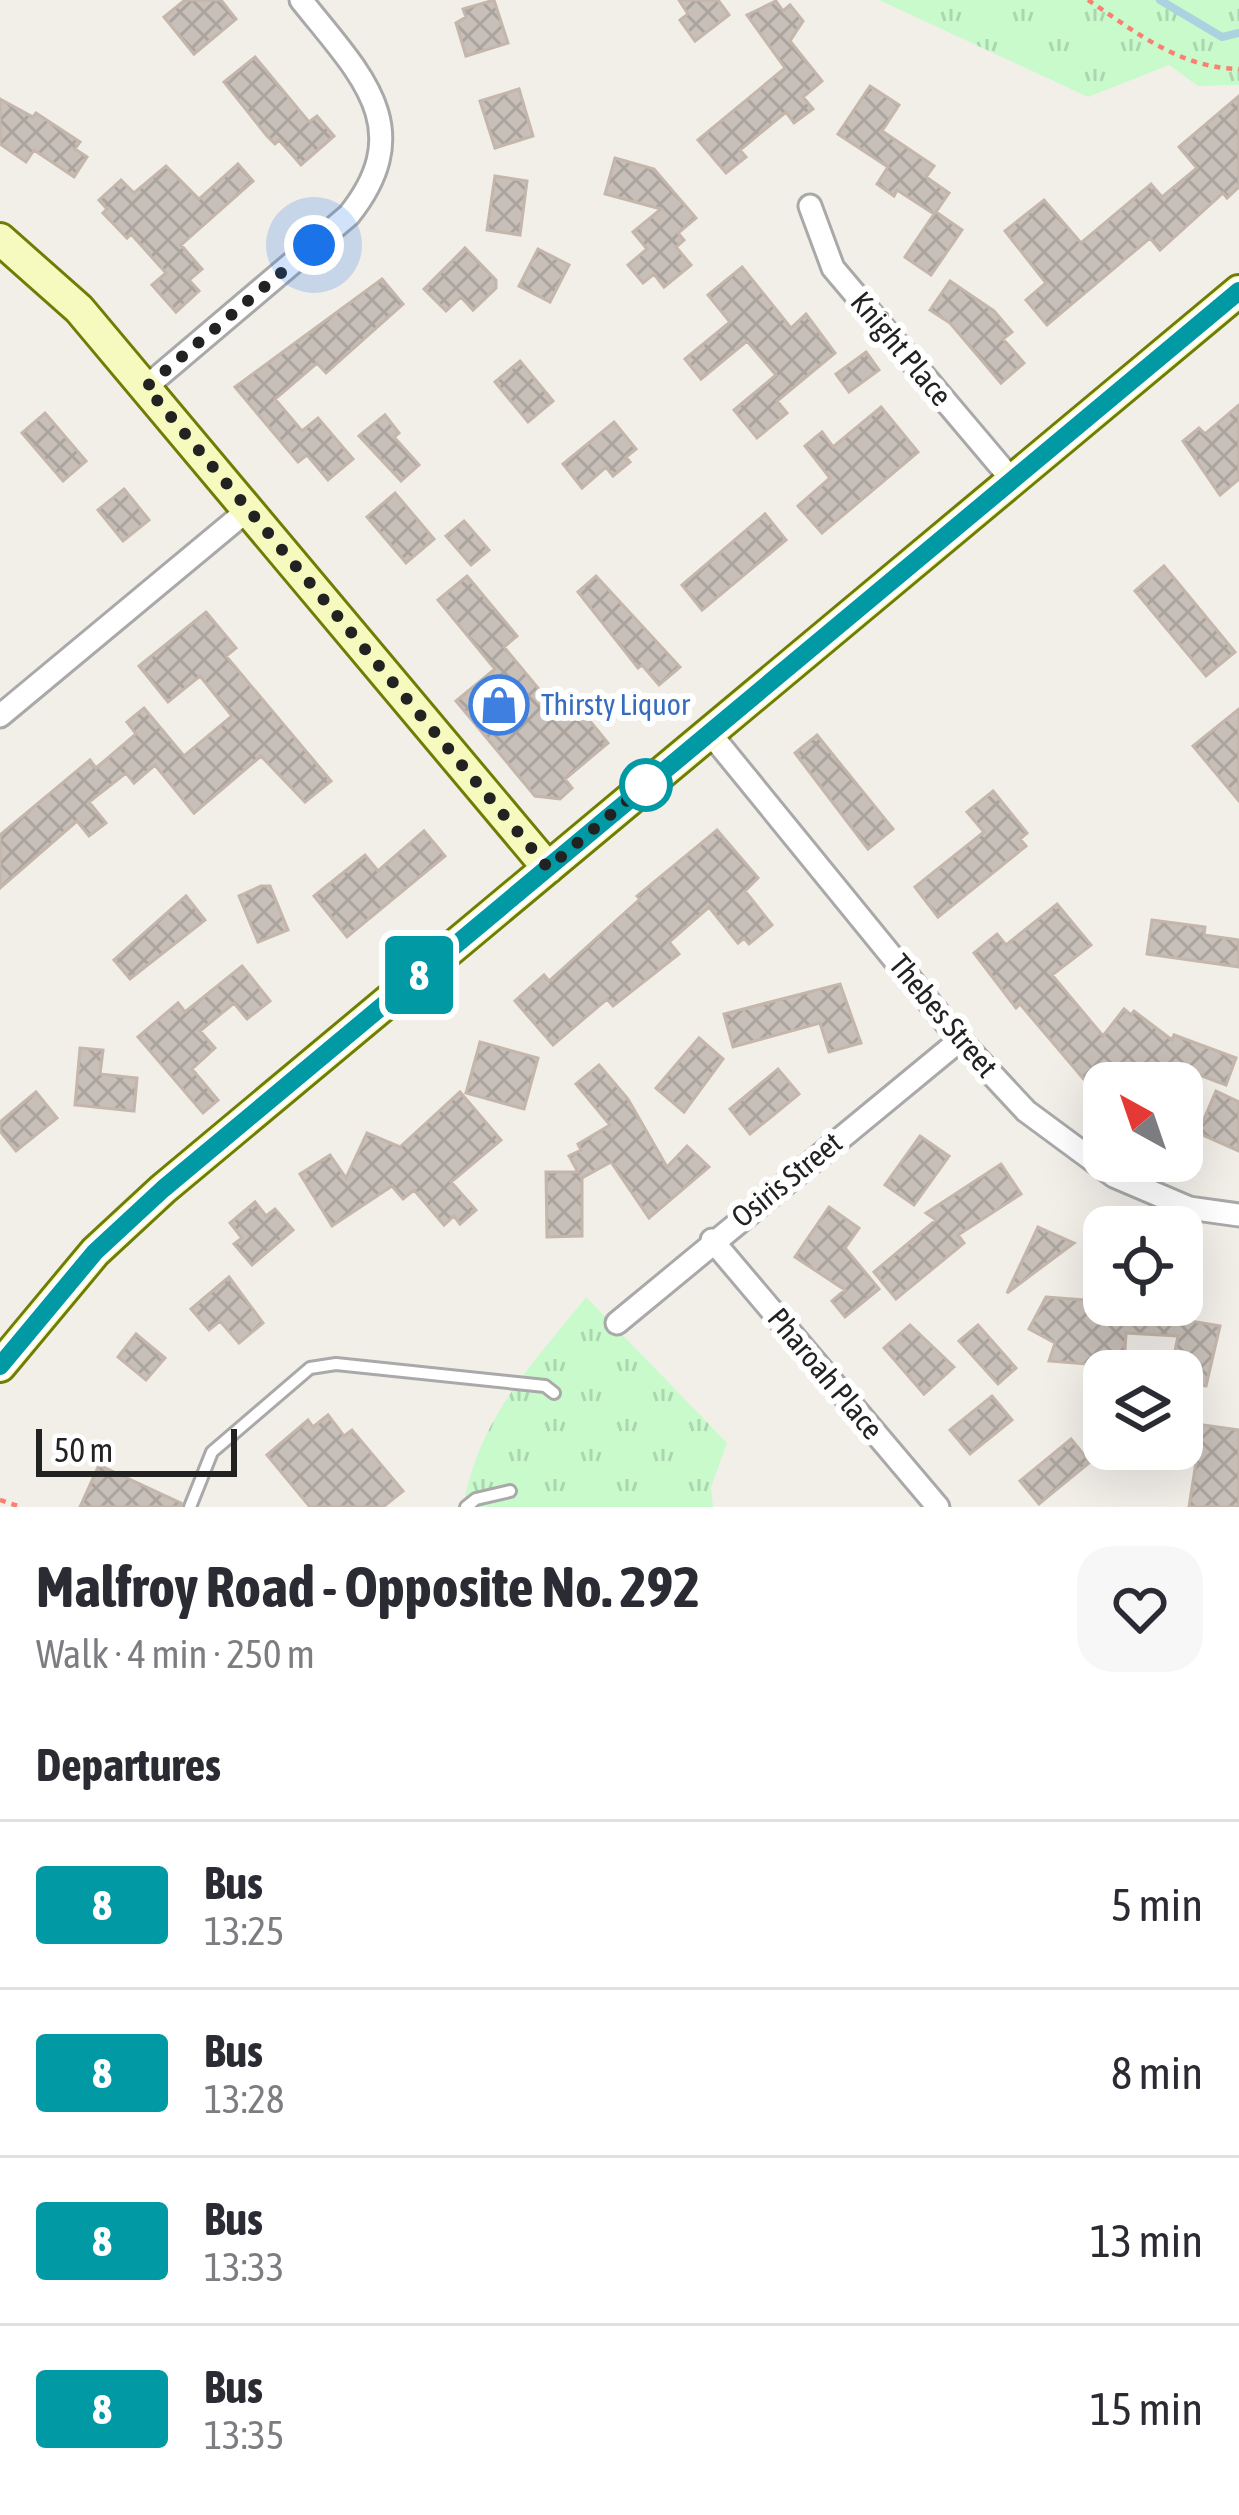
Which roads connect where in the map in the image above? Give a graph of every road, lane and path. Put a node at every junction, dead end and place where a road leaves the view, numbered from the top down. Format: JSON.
{"nodes":[{"id":1,"x":302,"y":0,"type":"edge"},
{"id":2,"x":1088,"y":0,"type":"edge"},
{"id":3,"x":1239,"y":69,"type":"edge"},
{"id":4,"x":811,"y":206,"type":"dead end"},
{"id":5,"x":0,"y":239,"type":"edge"},
{"id":6,"x":1239,"y":291,"type":"edge"},
{"id":7,"x":146,"y":387,"type":"junction"},
{"id":8,"x":1012,"y":480,"type":"junction"},
{"id":9,"x":249,"y":509,"type":"junction"},
{"id":10,"x":0,"y":716,"type":"edge"},
{"id":11,"x":710,"y":732,"type":"junction"},
{"id":12,"x":548,"y":868,"type":"junction"},
{"id":13,"x":960,"y":1040,"type":"junction"},
{"id":14,"x":1239,"y":1215,"type":"edge"},
{"id":15,"x":712,"y":1240,"type":"junction"},
{"id":16,"x":616,"y":1323,"type":"dead end"},
{"id":17,"x":0,"y":1366,"type":"edge"},
{"id":18,"x":554,"y":1393,"type":"dead end"},
{"id":19,"x":510,"y":1491,"type":"dead end"},
{"id":20,"x":0,"y":1500,"type":"edge"},
{"id":21,"x":21,"y":1507,"type":"edge"},
{"id":22,"x":190,"y":1507,"type":"edge"},
{"id":23,"x":466,"y":1507,"type":"edge"},
{"id":24,"x":938,"y":1507,"type":"edge"}],
"edges":[{"from":1,"to":7,"type":"street"},
{"from":2,"to":3,"type":"path"},
{"from":4,"to":8,"type":"street","name":"Knight Place"},
{"from":5,"to":7,"type":"main road"},
{"from":6,"to":8,"type":"main road"},
{"from":7,"to":9,"type":"main road"},
{"from":8,"to":11,"type":"main road"},
{"from":9,"to":10,"type":"street"},
{"from":9,"to":12,"type":"main road"},
{"from":11,"to":12,"type":"main road"},
{"from":11,"to":13,"type":"street","name":"Thebes Street"},
{"from":12,"to":17,"type":"main road"},
{"from":13,"to":14,"type":"street","name":"Thebes Street"},
{"from":13,"to":15,"type":"street","name":"Osiris Street"},
{"from":15,"to":16,"type":"street","name":"Osiris Street"},
{"from":15,"to":24,"type":"street","name":"Pharoah Place"},
{"from":18,"to":22,"type":"lane"},
{"from":19,"to":23,"type":"lane"},
{"from":20,"to":21,"type":"path"}]}
